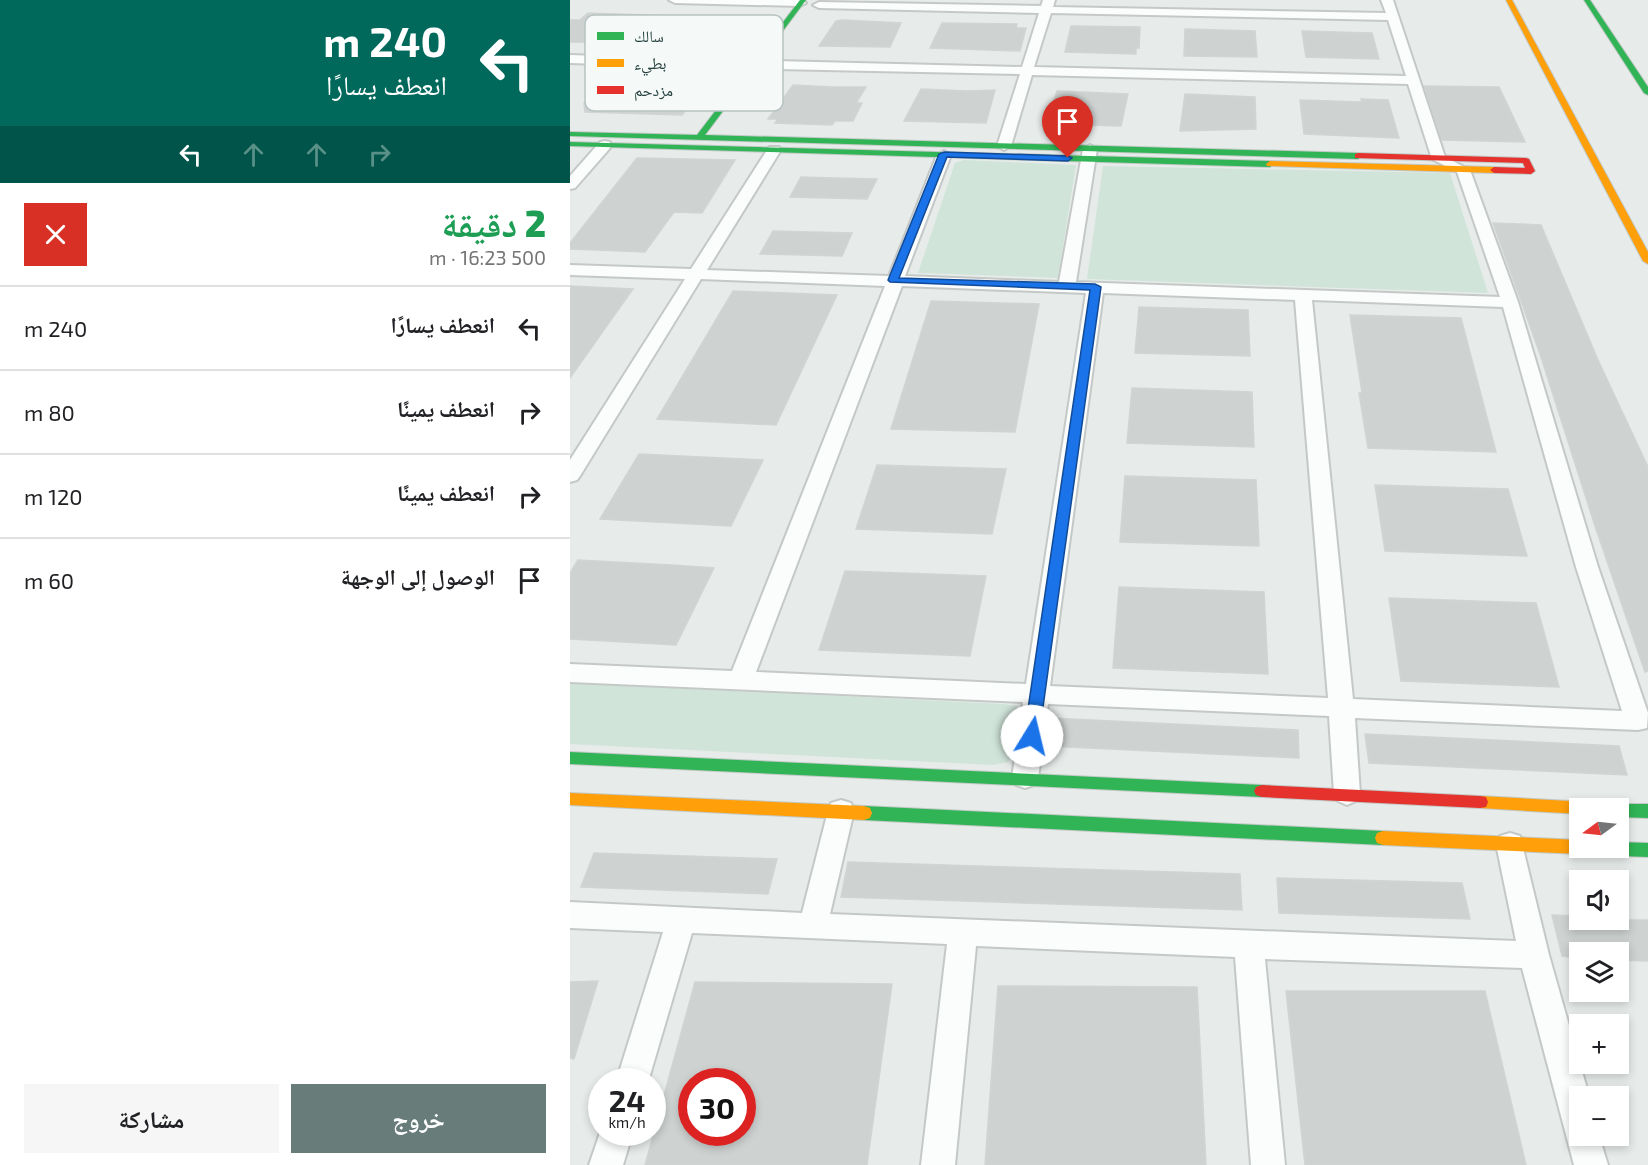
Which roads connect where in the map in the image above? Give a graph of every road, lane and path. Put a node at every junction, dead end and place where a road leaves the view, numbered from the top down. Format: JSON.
{"nodes":[{"id":1,"x":675,"y":0,"type":"edge"},
{"id":2,"x":1387,"y":0,"type":"edge"},
{"id":3,"x":1509,"y":0,"type":"edge"},
{"id":4,"x":1525,"y":0,"type":"edge"},
{"id":5,"x":1587,"y":0,"type":"edge"},
{"id":6,"x":802,"y":2,"type":"edge"},
{"id":7,"x":1048,"y":4,"type":"edge"},
{"id":8,"x":818,"y":6,"type":"edge"},
{"id":9,"x":1393,"y":17,"type":"junction"},
{"id":10,"x":783,"y":27,"type":"edge"},
{"id":11,"x":783,"y":32,"type":"edge"},
{"id":12,"x":799,"y":33,"type":"dead end"},
{"id":13,"x":788,"y":49,"type":"dead end"},
{"id":14,"x":783,"y":56,"type":"edge"},
{"id":15,"x":570,"y":59,"type":"edge"},
{"id":16,"x":585,"y":59,"type":"edge"},
{"id":17,"x":1560,"y":65,"type":"dead end"},
{"id":18,"x":783,"y":70,"type":"edge"},
{"id":19,"x":1027,"y":71,"type":"junction"},
{"id":20,"x":1415,"y":80,"type":"junction"},
{"id":21,"x":1648,"y":93,"type":"edge"},
{"id":22,"x":719,"y":111,"type":"edge"},
{"id":23,"x":737,"y":120,"type":"dead end"},
{"id":24,"x":570,"y":134,"type":"edge"},
{"id":25,"x":699,"y":138,"type":"junction"},
{"id":26,"x":724,"y":139,"type":"junction"},
{"id":27,"x":570,"y":144,"type":"edge"},
{"id":28,"x":605,"y":145,"type":"junction"},
{"id":29,"x":1004,"y":146,"type":"junction"},
{"id":30,"x":774,"y":150,"type":"junction"},
{"id":31,"x":944,"y":154,"type":"junction"},
{"id":32,"x":1089,"y":154,"type":"junction"},
{"id":33,"x":1439,"y":159,"type":"junction"},
{"id":34,"x":1463,"y":170,"type":"junction"},
{"id":35,"x":570,"y":185,"type":"edge"},
{"id":36,"x":1648,"y":261,"type":"edge"},
{"id":37,"x":570,"y":270,"type":"edge"},
{"id":38,"x":695,"y":275,"type":"junction"},
{"id":39,"x":893,"y":280,"type":"junction"},
{"id":40,"x":1067,"y":286,"type":"junction"},
{"id":41,"x":1095,"y":287,"type":"junction"},
{"id":42,"x":1303,"y":295,"type":"junction"},
{"id":43,"x":1510,"y":302,"type":"junction"},
{"id":44,"x":570,"y":476,"type":"edge"},
{"id":45,"x":570,"y":673,"type":"edge"},
{"id":46,"x":741,"y":680,"type":"junction"},
{"id":47,"x":1039,"y":694,"type":"junction"},
{"id":48,"x":1341,"y":707,"type":"junction"},
{"id":49,"x":570,"y":758,"type":"edge"},
{"id":50,"x":1025,"y":778,"type":"junction"},
{"id":51,"x":1347,"y":795,"type":"junction"},
{"id":52,"x":570,"y":799,"type":"edge"},
{"id":53,"x":1569,"y":807,"type":"edge"},
{"id":54,"x":1629,"y":810,"type":"edge"},
{"id":55,"x":841,"y":811,"type":"junction"},
{"id":56,"x":1648,"y":811,"type":"edge"},
{"id":57,"x":1510,"y":844,"type":"junction"},
{"id":58,"x":1569,"y":847,"type":"edge"},
{"id":59,"x":1629,"y":849,"type":"edge"},
{"id":60,"x":1648,"y":850,"type":"edge"},
{"id":61,"x":570,"y":915,"type":"edge"},
{"id":62,"x":681,"y":920,"type":"junction"},
{"id":63,"x":813,"y":926,"type":"junction"},
{"id":64,"x":963,"y":932,"type":"junction"},
{"id":65,"x":1249,"y":945,"type":"junction"},
{"id":66,"x":1534,"y":955,"type":"junction"},
{"id":67,"x":636,"y":1068,"type":"edge"},
{"id":68,"x":1570,"y":1086,"type":"edge"},
{"id":69,"x":612,"y":1146,"type":"edge"},
{"id":70,"x":1586,"y":1146,"type":"edge"},
{"id":71,"x":606,"y":1165,"type":"edge"},
{"id":72,"x":938,"y":1165,"type":"edge"},
{"id":73,"x":1268,"y":1165,"type":"edge"},
{"id":74,"x":1591,"y":1165,"type":"edge"}],
"edges":[{"from":1,"to":6,"type":"street"},
{"from":2,"to":9,"type":"street"},
{"from":3,"to":36,"type":"main road"},
{"from":4,"to":17,"type":"main road"},
{"from":5,"to":21,"type":"main road"},
{"from":6,"to":10,"type":"main road"},
{"from":7,"to":8,"type":"street"},
{"from":7,"to":9,"type":"street"},
{"from":7,"to":19,"type":"street"},
{"from":9,"to":20,"type":"street"},
{"from":11,"to":12,"type":"main road"},
{"from":13,"to":14,"type":"main road"},
{"from":15,"to":16,"type":"street"},
{"from":18,"to":19,"type":"street"},
{"from":19,"to":20,"type":"street"},
{"from":19,"to":29,"type":"street"},
{"from":20,"to":33,"type":"street"},
{"from":22,"to":25,"type":"main road"},
{"from":23,"to":26,"type":"main road"},
{"from":24,"to":25,"type":"main road"},
{"from":25,"to":26,"type":"main road"},
{"from":26,"to":29,"type":"main road"},
{"from":27,"to":28,"type":"main road"},
{"from":28,"to":30,"type":"main road"},
{"from":28,"to":35,"type":"street"},
{"from":29,"to":32,"type":"main road"},
{"from":30,"to":31,"type":"main road"},
{"from":30,"to":38,"type":"street"},
{"from":31,"to":32,"type":"main road"},
{"from":31,"to":39,"type":"street"},
{"from":32,"to":33,"type":"main road"},
{"from":32,"to":34,"type":"main road"},
{"from":32,"to":40,"type":"street"},
{"from":33,"to":34,"type":"street"},
{"from":33,"to":34,"type":"main road"},
{"from":34,"to":43,"type":"street"},
{"from":37,"to":38,"type":"street"},
{"from":38,"to":39,"type":"street"},
{"from":38,"to":44,"type":"street"},
{"from":39,"to":40,"type":"street"},
{"from":39,"to":46,"type":"street"},
{"from":40,"to":41,"type":"street"},
{"from":41,"to":42,"type":"street"},
{"from":41,"to":47,"type":"street"},
{"from":42,"to":43,"type":"street"},
{"from":42,"to":48,"type":"street"},
{"from":43,"to":48,"type":"street"},
{"from":45,"to":46,"type":"street"},
{"from":46,"to":47,"type":"street"},
{"from":47,"to":48,"type":"street"},
{"from":47,"to":50,"type":"street"},
{"from":48,"to":51,"type":"street"},
{"from":49,"to":50,"type":"main road"},
{"from":50,"to":51,"type":"main road"},
{"from":51,"to":53,"type":"main road"},
{"from":52,"to":55,"type":"main road"},
{"from":54,"to":56,"type":"main road"},
{"from":55,"to":57,"type":"main road"},
{"from":55,"to":63,"type":"street"},
{"from":57,"to":58,"type":"main road"},
{"from":57,"to":66,"type":"street"},
{"from":59,"to":60,"type":"main road"},
{"from":61,"to":62,"type":"street"},
{"from":62,"to":63,"type":"street"},
{"from":62,"to":67,"type":"street"},
{"from":63,"to":64,"type":"street"},
{"from":64,"to":65,"type":"street"},
{"from":64,"to":72,"type":"street"},
{"from":65,"to":66,"type":"street"},
{"from":65,"to":73,"type":"street"},
{"from":66,"to":68,"type":"street"},
{"from":69,"to":71,"type":"street"},
{"from":70,"to":74,"type":"street"}]}
